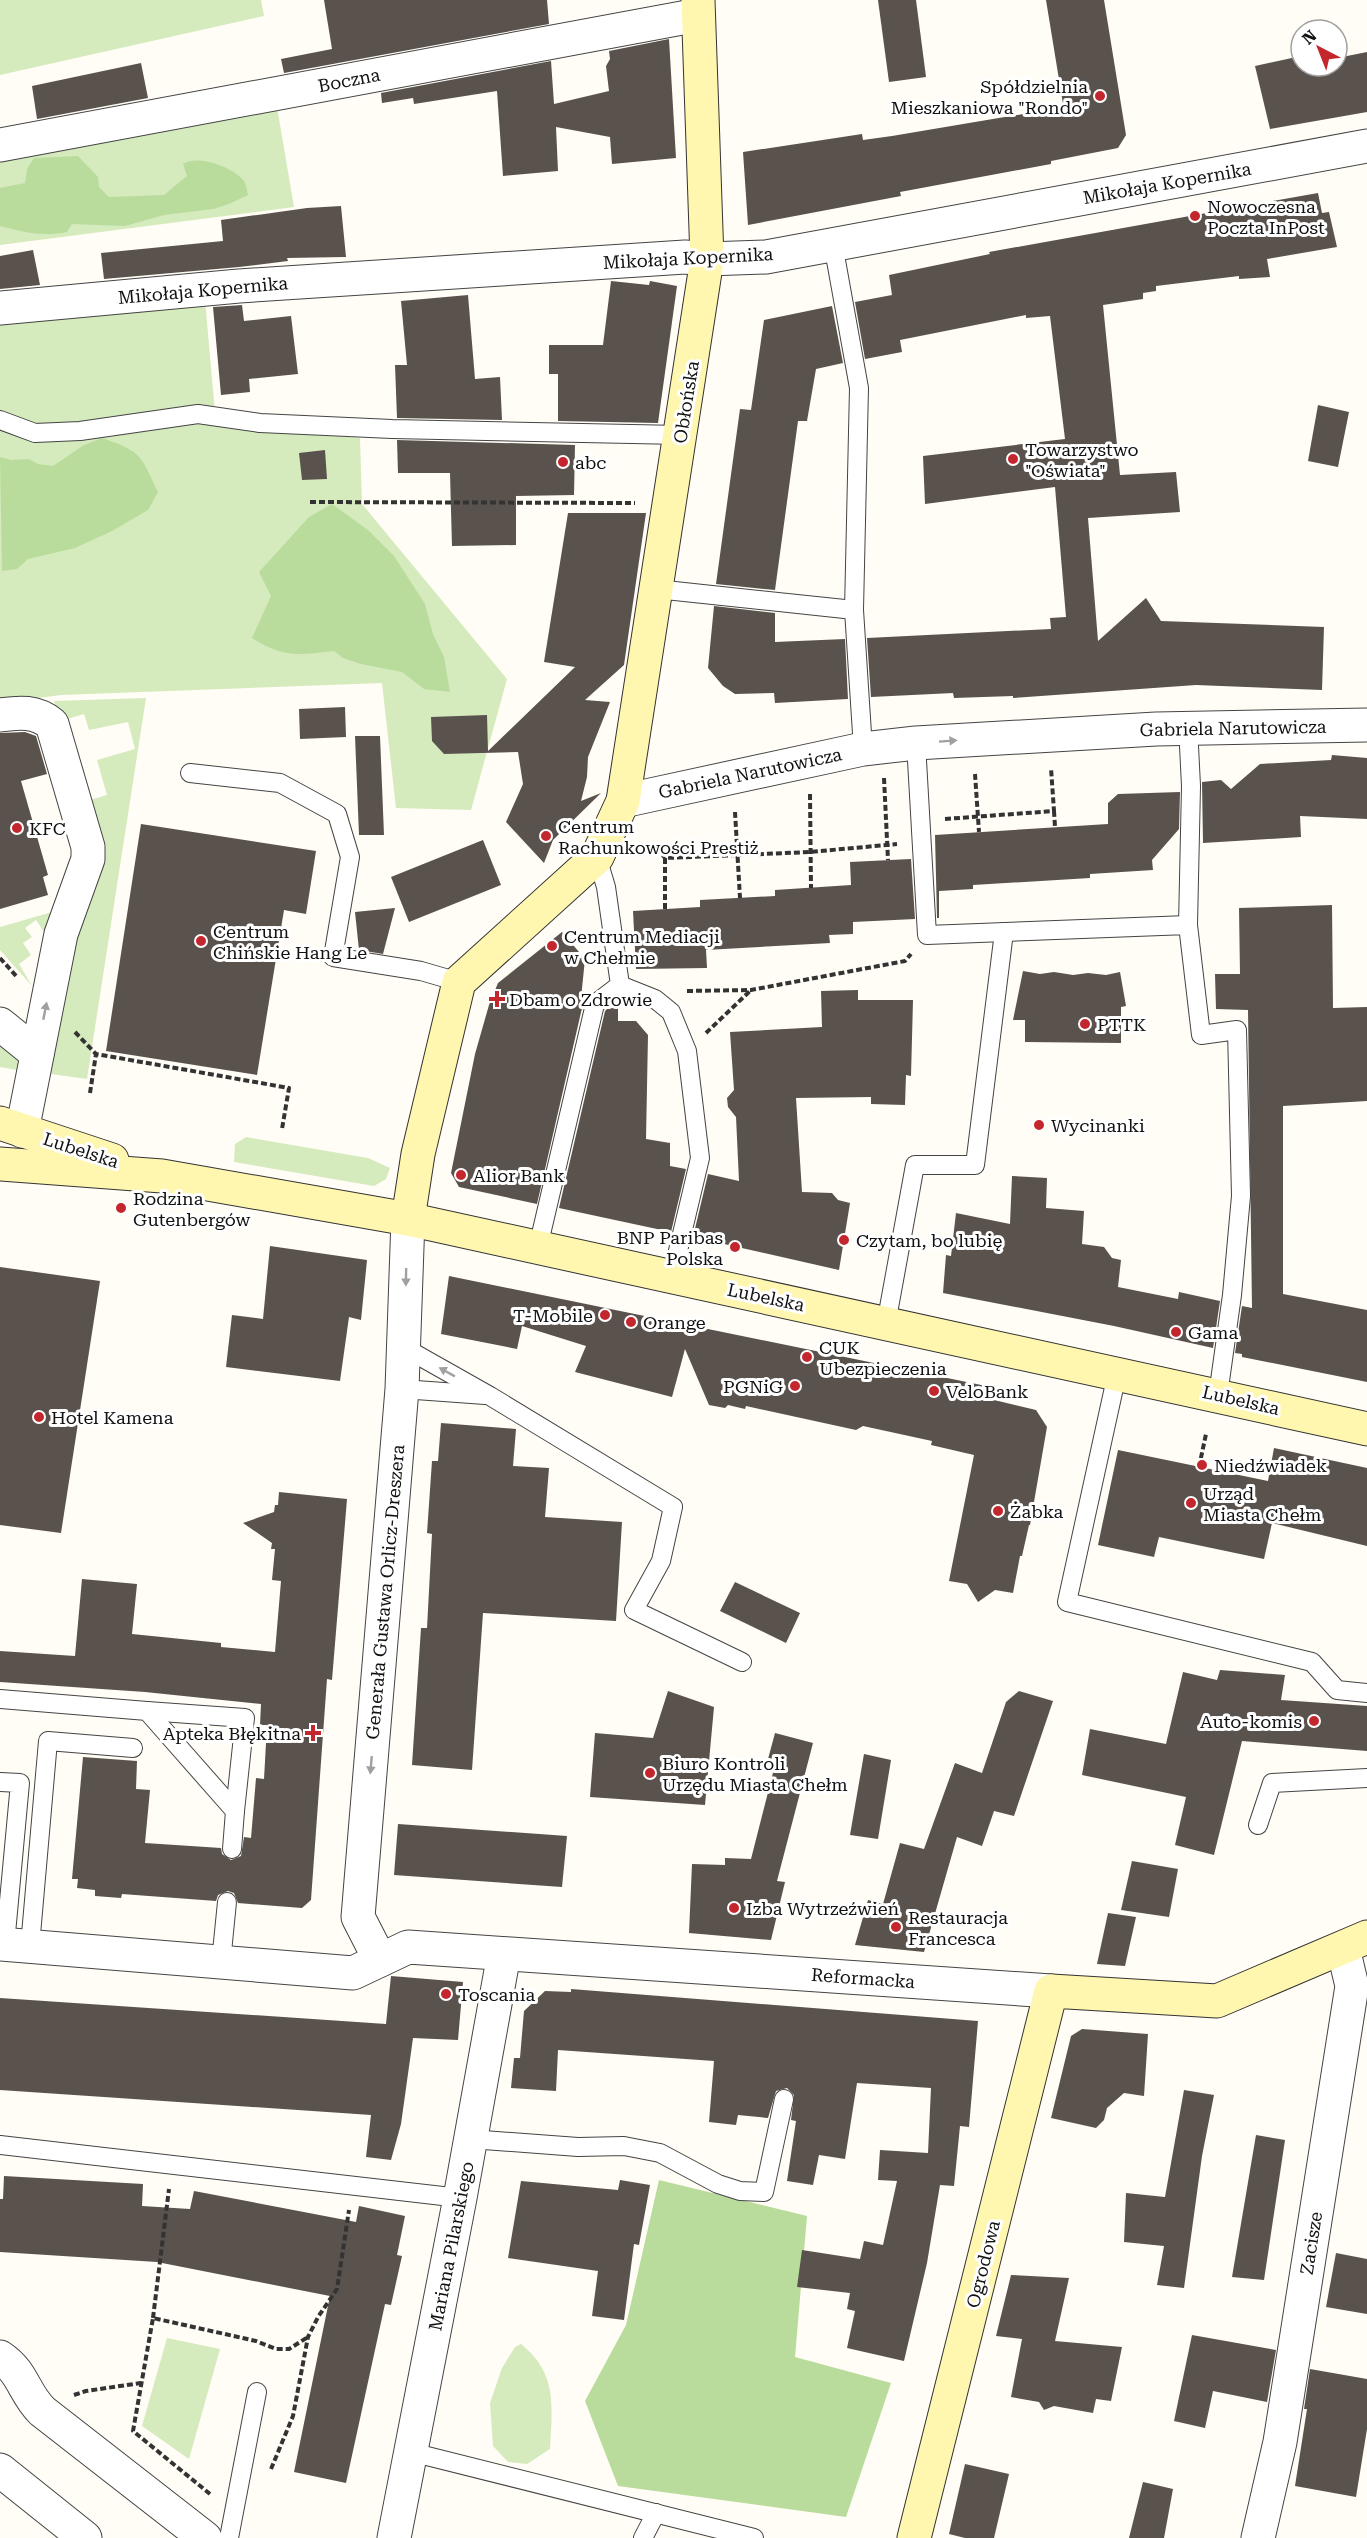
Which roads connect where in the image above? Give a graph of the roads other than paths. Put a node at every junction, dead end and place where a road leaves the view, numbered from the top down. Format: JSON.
{"nodes":[{"id":1,"x":698,"y":8,"type":"edge"},
{"id":2,"x":0,"y":145,"type":"edge"},
{"id":3,"x":1367,"y":146,"type":"edge"},
{"id":4,"x":833,"y":244,"type":"junction"},
{"id":5,"x":707,"y":259,"type":"junction"},
{"id":6,"x":0,"y":308,"type":"edge"},
{"id":7,"x":0,"y":420,"type":"edge"},
{"id":8,"x":681,"y":435,"type":"junction"},
{"id":9,"x":656,"y":589,"type":"junction"},
{"id":10,"x":854,"y":610,"type":"junction"},
{"id":11,"x":0,"y":715,"type":"edge"},
{"id":12,"x":1367,"y":726,"type":"edge"},
{"id":13,"x":0,"y":727,"type":"edge"},
{"id":14,"x":916,"y":743,"type":"junction"},
{"id":15,"x":1189,"y":746,"type":"dead end"},
{"id":16,"x":874,"y":760,"type":"junction"},
{"id":17,"x":190,"y":773,"type":"dead end"},
{"id":18,"x":623,"y":801,"type":"junction"},
{"id":19,"x":597,"y":857,"type":"junction"},
{"id":20,"x":83,"y":872,"type":"junction"},
{"id":21,"x":1188,"y":925,"type":"junction"},
{"id":22,"x":1004,"y":933,"type":"junction"},
{"id":23,"x":459,"y":982,"type":"junction"},
{"id":24,"x":620,"y":985,"type":"junction"},
{"id":25,"x":0,"y":1024,"type":"edge"},
{"id":26,"x":37,"y":1054,"type":"junction"},
{"id":27,"x":11,"y":1127,"type":"edge"},
{"id":28,"x":0,"y":1164,"type":"edge"},
{"id":29,"x":51,"y":1168,"type":"junction"},
{"id":30,"x":162,"y":1176,"type":"junction"},
{"id":31,"x":0,"y":1177,"type":"edge"},
{"id":32,"x":408,"y":1219,"type":"junction"},
{"id":33,"x":538,"y":1247,"type":"junction"},
{"id":34,"x":672,"y":1276,"type":"junction"},
{"id":35,"x":886,"y":1324,"type":"junction"},
{"id":36,"x":405,"y":1348,"type":"junction"},
{"id":37,"x":1117,"y":1374,"type":"junction"},
{"id":38,"x":402,"y":1389,"type":"junction"},
{"id":39,"x":1218,"y":1395,"type":"junction"},
{"id":40,"x":490,"y":1396,"type":"junction"},
{"id":41,"x":1367,"y":1429,"type":"edge"},
{"id":42,"x":742,"y":1662,"type":"dead end"},
{"id":43,"x":1367,"y":1693,"type":"edge"},
{"id":44,"x":0,"y":1699,"type":"edge"},
{"id":45,"x":147,"y":1711,"type":"junction"},
{"id":46,"x":133,"y":1748,"type":"dead end"},
{"id":47,"x":1367,"y":1778,"type":"edge"},
{"id":48,"x":0,"y":1782,"type":"edge"},
{"id":49,"x":235,"y":1811,"type":"junction"},
{"id":50,"x":1258,"y":1825,"type":"dead end"},
{"id":51,"x":232,"y":1849,"type":"dead end"},
{"id":52,"x":227,"y":1902,"type":"dead end"},
{"id":53,"x":1355,"y":1942,"type":"edge"},
{"id":54,"x":12,"y":1945,"type":"edge"},
{"id":55,"x":504,"y":1954,"type":"junction"},
{"id":56,"x":222,"y":1962,"type":"junction"},
{"id":57,"x":366,"y":1967,"type":"junction"},
{"id":58,"x":1051,"y":1990,"type":"junction"},
{"id":59,"x":784,"y":2099,"type":"dead end"},
{"id":60,"x":470,"y":2139,"type":"junction"},
{"id":61,"x":0,"y":2145,"type":"edge"},
{"id":62,"x":460,"y":2198,"type":"junction"},
{"id":63,"x":0,"y":2356,"type":"edge"},
{"id":64,"x":257,"y":2392,"type":"dead end"},
{"id":65,"x":411,"y":2452,"type":"junction"},
{"id":66,"x":0,"y":2469,"type":"edge"},
{"id":67,"x":656,"y":2513,"type":"junction"},
{"id":68,"x":85,"y":2538,"type":"edge"},
{"id":69,"x":206,"y":2538,"type":"edge"},
{"id":70,"x":229,"y":2538,"type":"edge"},
{"id":71,"x":394,"y":2538,"type":"edge"},
{"id":72,"x":643,"y":2538,"type":"edge"},
{"id":73,"x":754,"y":2538,"type":"edge"},
{"id":74,"x":914,"y":2538,"type":"edge"},
{"id":75,"x":1258,"y":2538,"type":"edge"}],
"edges":[{"from":1,"to":2,"type":"street","name":"Boczna"},
{"from":1,"to":5,"type":"street","name":"Obłońska"},
{"from":3,"to":4,"type":"street","name":"Mikołaja Kopernika"},
{"from":4,"to":5,"type":"street","name":"Mikołaja Kopernika"},
{"from":4,"to":10,"type":"lane"},
{"from":5,"to":6,"type":"street","name":"Mikołaja Kopernika"},
{"from":5,"to":8,"type":"street","name":"Obłońska"},
{"from":7,"to":8,"type":"lane"},
{"from":8,"to":9,"type":"street","name":"Obłońska"},
{"from":9,"to":10,"type":"lane"},
{"from":9,"to":18,"type":"street","name":"Obłońska"},
{"from":10,"to":16,"type":"lane"},
{"from":11,"to":20,"type":"street"},
{"from":14,"to":12,"type":"street","name":"Gabriela Narutowicza","one_way":true},
{"from":13,"to":20,"type":"lane"},
{"from":14,"to":16,"type":"street","name":"Gabriela Narutowicza"},
{"from":14,"to":22,"type":"lane"},
{"from":15,"to":21,"type":"lane"},
{"from":16,"to":18,"type":"street","name":"Gabriela Narutowicza"},
{"from":17,"to":23,"type":"lane"},
{"from":18,"to":19,"type":"street"},
{"from":19,"to":23,"type":"street"},
{"from":19,"to":24,"type":"lane"},
{"from":26,"to":20,"type":"street","one_way":true},
{"from":21,"to":22,"type":"lane"},
{"from":21,"to":39,"type":"lane"},
{"from":22,"to":35,"type":"lane"},
{"from":23,"to":32,"type":"street"},
{"from":24,"to":33,"type":"lane"},
{"from":24,"to":34,"type":"lane"},
{"from":25,"to":26,"type":"street"},
{"from":26,"to":27,"type":"street"},
{"from":27,"to":30,"type":"street","name":"Lubelska"},
{"from":28,"to":29,"type":"street","name":"Lubelska"},
{"from":29,"to":30,"type":"street","name":"Lubelska"},
{"from":29,"to":31,"type":"street","name":"Lubelska"},
{"from":30,"to":32,"type":"street","name":"Lubelska"},
{"from":32,"to":33,"type":"street","name":"Lubelska"},
{"from":32,"to":36,"type":"street","name":"Generała Gustawa Orlicz-Dreszera","one_way":true},
{"from":33,"to":34,"type":"street","name":"Lubelska"},
{"from":34,"to":35,"type":"street","name":"Lubelska"},
{"from":35,"to":37,"type":"street","name":"Lubelska"},
{"from":36,"to":38,"type":"street","name":"Generała Gustawa Orlicz-Dreszera"},
{"from":40,"to":36,"type":"lane","one_way":true},
{"from":37,"to":39,"type":"street","name":"Lubelska"},
{"from":37,"to":43,"type":"lane"},
{"from":38,"to":40,"type":"lane"},
{"from":38,"to":57,"type":"street","name":"Generała Gustawa Orlicz-Dreszera","one_way":true},
{"from":39,"to":41,"type":"street","name":"Lubelska"},
{"from":40,"to":42,"type":"lane"},
{"from":44,"to":45,"type":"lane"},
{"from":45,"to":49,"type":"lane"},
{"from":45,"to":49,"type":"lane"},
{"from":46,"to":54,"type":"lane"},
{"from":47,"to":50,"type":"lane"},
{"from":48,"to":54,"type":"lane"},
{"from":49,"to":51,"type":"lane"},
{"from":52,"to":56,"type":"lane"},
{"from":53,"to":58,"type":"street","name":"Reformacka"},
{"from":53,"to":75,"type":"street","name":"Zacisze"},
{"from":54,"to":56,"type":"street"},
{"from":55,"to":57,"type":"street","name":"Reformacka"},
{"from":55,"to":58,"type":"street","name":"Reformacka"},
{"from":55,"to":60,"type":"street","name":"Mariana Pilarskiego"},
{"from":56,"to":57,"type":"street"},
{"from":58,"to":74,"type":"street","name":"Ogrodowa"},
{"from":59,"to":60,"type":"lane"},
{"from":60,"to":62,"type":"street","name":"Mariana Pilarskiego"},
{"from":61,"to":62,"type":"lane"},
{"from":62,"to":65,"type":"street","name":"Mariana Pilarskiego"},
{"from":63,"to":69,"type":"street"},
{"from":64,"to":70,"type":"lane"},
{"from":65,"to":67,"type":"lane"},
{"from":65,"to":71,"type":"street","name":"Mariana Pilarskiego"},
{"from":66,"to":68,"type":"street"},
{"from":67,"to":72,"type":"lane"},
{"from":67,"to":73,"type":"lane"}]}
